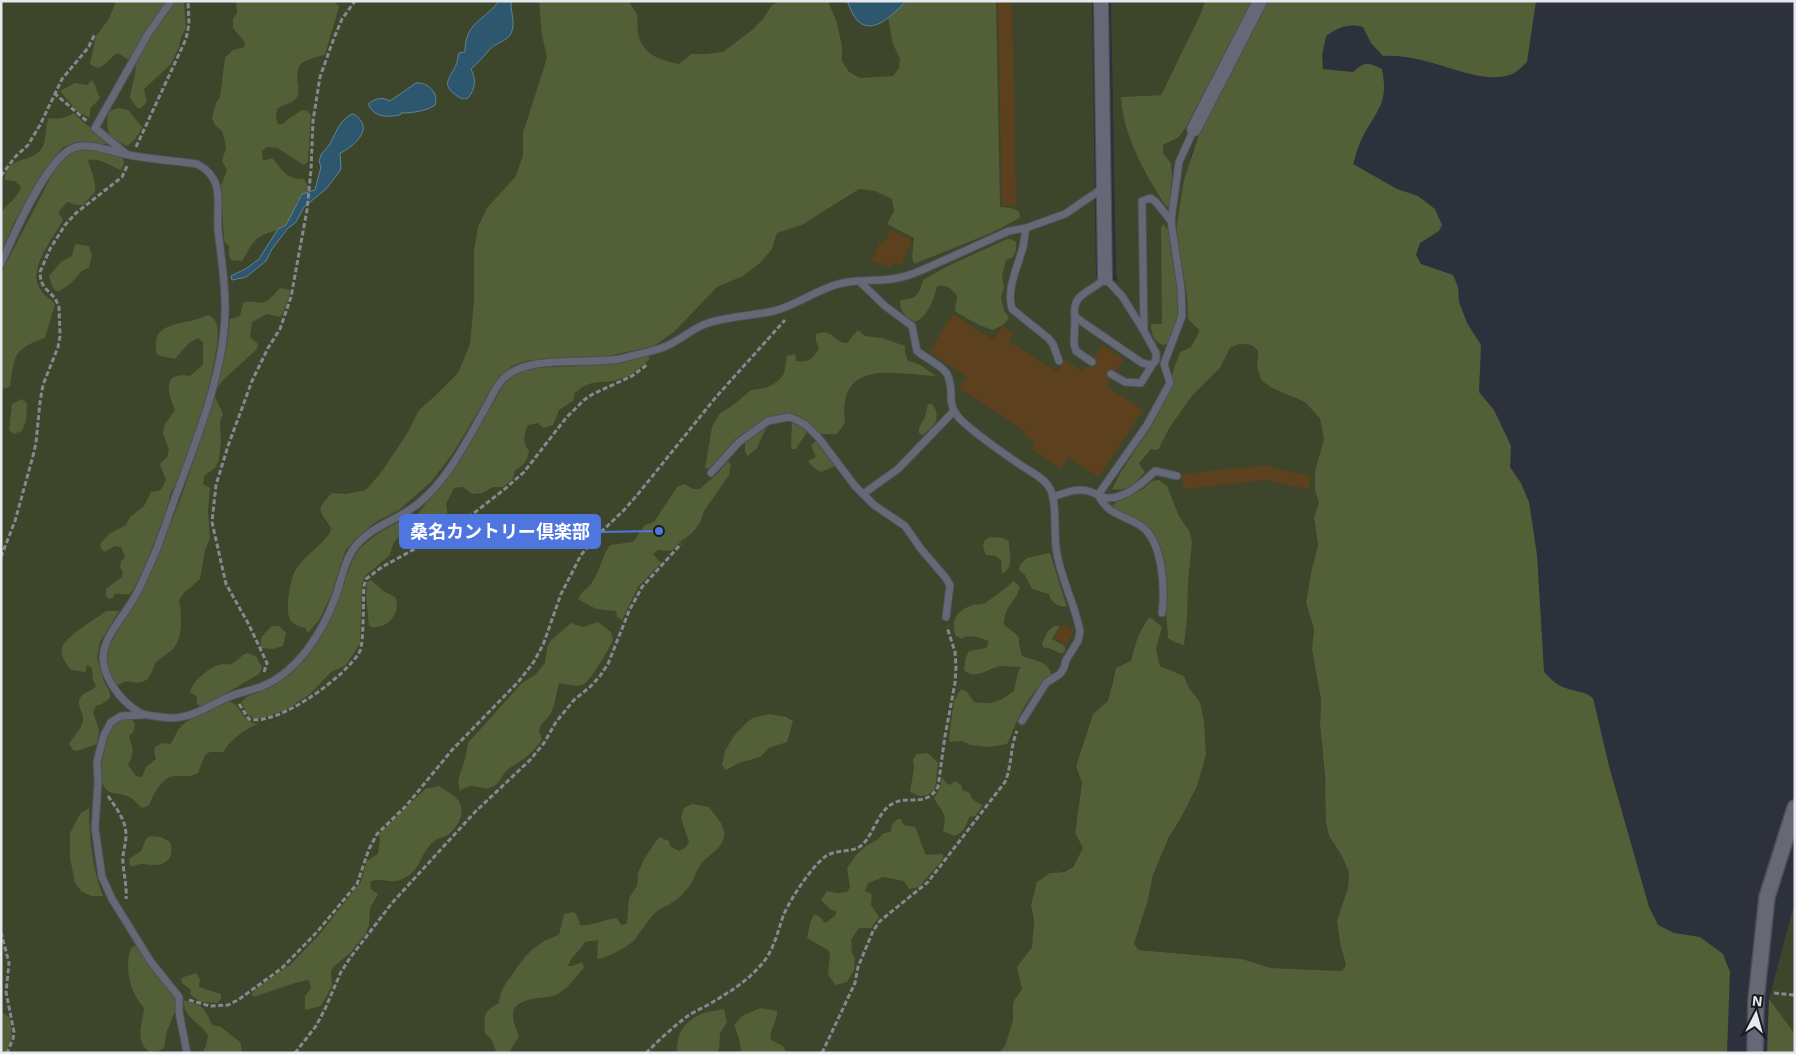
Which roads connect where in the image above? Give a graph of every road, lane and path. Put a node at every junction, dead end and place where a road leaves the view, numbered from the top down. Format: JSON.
{"nodes":[{"id":1,"x":171,"y":1,"type":"edge"},
{"id":2,"x":188,"y":1,"type":"edge"},
{"id":3,"x":355,"y":1,"type":"edge"},
{"id":4,"x":1102,"y":1,"type":"edge"},
{"id":5,"x":1260,"y":1,"type":"edge"},
{"id":6,"x":95,"y":34,"type":"dead end"},
{"id":7,"x":54,"y":93,"type":"junction"},
{"id":8,"x":95,"y":128,"type":"junction"},
{"id":9,"x":1194,"y":129,"type":"joint"},
{"id":10,"x":129,"y":155,"type":"junction"},
{"id":11,"x":1,"y":176,"type":"edge"},
{"id":12,"x":1104,"y":187,"type":"junction"},
{"id":13,"x":1171,"y":221,"type":"junction"},
{"id":14,"x":1026,"y":228,"type":"junction"},
{"id":15,"x":1,"y":264,"type":"edge"},
{"id":16,"x":1105,"y":278,"type":"junction"},
{"id":17,"x":859,"y":281,"type":"junction"},
{"id":18,"x":803,"y":300,"type":"junction"},
{"id":19,"x":1075,"y":317,"type":"junction"},
{"id":20,"x":1144,"y":331,"type":"junction"},
{"id":21,"x":665,"y":347,"type":"junction"},
{"id":22,"x":1059,"y":361,"type":"dead end"},
{"id":23,"x":1092,"y":362,"type":"dead end"},
{"id":24,"x":1154,"y":363,"type":"junction"},
{"id":25,"x":1164,"y":364,"type":"junction"},
{"id":26,"x":1111,"y":374,"type":"dead end"},
{"id":27,"x":954,"y":410,"type":"junction"},
{"id":28,"x":711,"y":473,"type":"dead end"},
{"id":29,"x":1177,"y":476,"type":"dead end"},
{"id":30,"x":864,"y":494,"type":"junction"},
{"id":31,"x":1098,"y":495,"type":"junction"},
{"id":32,"x":1053,"y":497,"type":"junction"},
{"id":33,"x":680,"y":544,"type":"dead end"},
{"id":34,"x":1,"y":557,"type":"edge"},
{"id":35,"x":1162,"y":613,"type":"dead end"},
{"id":36,"x":946,"y":617,"type":"joint"},
{"id":37,"x":261,"y":675,"type":"dead end"},
{"id":38,"x":230,"y":696,"type":"junction"},
{"id":39,"x":143,"y":715,"type":"junction"},
{"id":40,"x":1022,"y":721,"type":"joint"},
{"id":41,"x":98,"y":783,"type":"junction"},
{"id":42,"x":1795,"y":808,"type":"edge"},
{"id":43,"x":130,"y":927,"type":"junction"},
{"id":44,"x":1,"y":932,"type":"edge"},
{"id":45,"x":1774,"y":993,"type":"dead end"},
{"id":46,"x":1795,"y":995,"type":"edge"},
{"id":47,"x":179,"y":997,"type":"junction"},
{"id":48,"x":7,"y":1053,"type":"edge"},
{"id":49,"x":186,"y":1053,"type":"edge"},
{"id":50,"x":295,"y":1053,"type":"edge"},
{"id":51,"x":646,"y":1053,"type":"edge"},
{"id":52,"x":822,"y":1053,"type":"edge"},
{"id":53,"x":1754,"y":1053,"type":"edge"}],
"edges":[{"from":1,"to":8,"type":"lane"},
{"from":2,"to":10,"type":"path"},
{"from":3,"to":37,"type":"path"},
{"from":4,"to":12,"type":"street"},
{"from":5,"to":9,"type":"street"},
{"from":6,"to":7,"type":"path"},
{"from":7,"to":8,"type":"path"},
{"from":7,"to":11,"type":"path"},
{"from":8,"to":10,"type":"lane"},
{"from":9,"to":13,"type":"lane"},
{"from":10,"to":15,"type":"lane"},
{"from":10,"to":34,"type":"path"},
{"from":10,"to":39,"type":"lane"},
{"from":12,"to":14,"type":"lane"},
{"from":12,"to":16,"type":"street"},
{"from":13,"to":20,"type":"lane"},
{"from":13,"to":25,"type":"lane"},
{"from":14,"to":17,"type":"lane"},
{"from":14,"to":22,"type":"lane"},
{"from":16,"to":19,"type":"lane"},
{"from":16,"to":20,"type":"lane"},
{"from":17,"to":18,"type":"lane"},
{"from":17,"to":27,"type":"lane"},
{"from":18,"to":21,"type":"lane"},
{"from":18,"to":47,"type":"path"},
{"from":19,"to":23,"type":"lane"},
{"from":19,"to":24,"type":"lane"},
{"from":20,"to":24,"type":"lane"},
{"from":21,"to":38,"type":"lane"},
{"from":21,"to":38,"type":"path"},
{"from":24,"to":25,"type":"lane"},
{"from":24,"to":26,"type":"lane"},
{"from":25,"to":31,"type":"lane"},
{"from":27,"to":30,"type":"lane"},
{"from":27,"to":32,"type":"lane"},
{"from":28,"to":30,"type":"lane"},
{"from":29,"to":31,"type":"lane"},
{"from":30,"to":36,"type":"lane"},
{"from":31,"to":32,"type":"lane"},
{"from":31,"to":35,"type":"lane"},
{"from":32,"to":40,"type":"lane"},
{"from":33,"to":50,"type":"path"},
{"from":36,"to":51,"type":"path"},
{"from":38,"to":39,"type":"lane"},
{"from":39,"to":41,"type":"lane"},
{"from":40,"to":52,"type":"path"},
{"from":41,"to":43,"type":"lane"},
{"from":41,"to":43,"type":"path"},
{"from":42,"to":53,"type":"street"},
{"from":43,"to":47,"type":"lane"},
{"from":44,"to":48,"type":"path"},
{"from":45,"to":46,"type":"path"},
{"from":47,"to":49,"type":"lane"}]}
